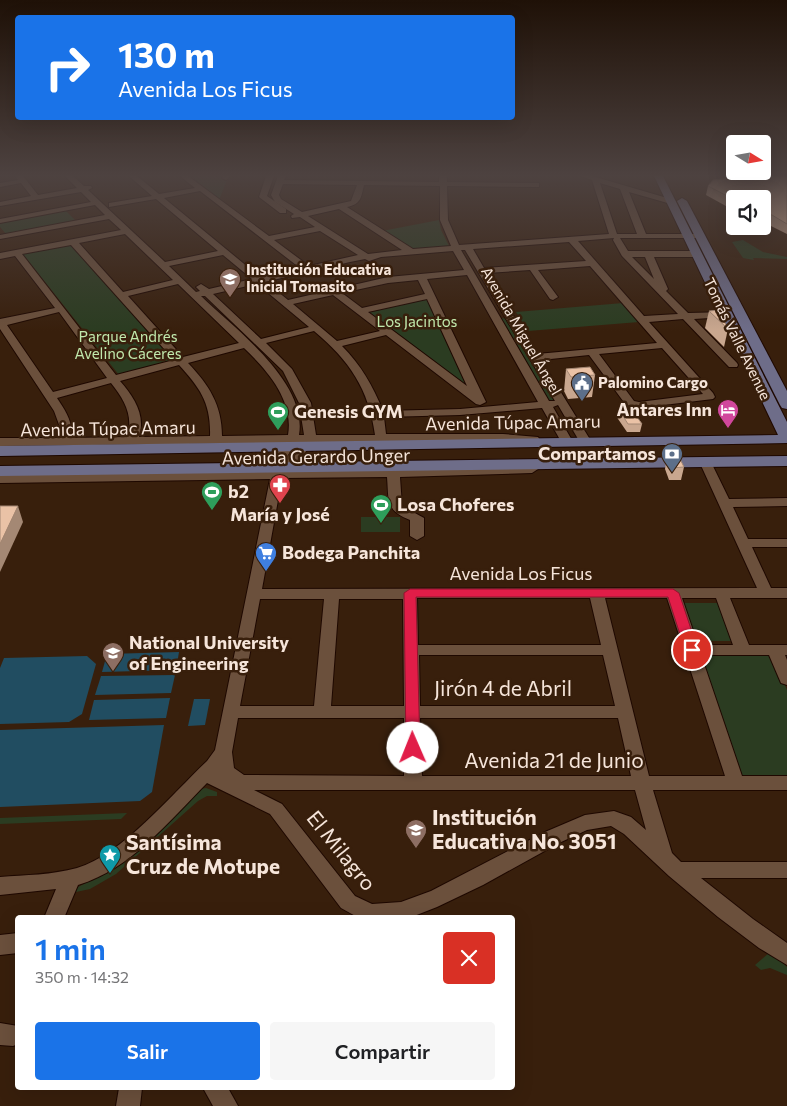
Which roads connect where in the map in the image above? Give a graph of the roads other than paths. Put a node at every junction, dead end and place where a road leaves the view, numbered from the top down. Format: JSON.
{"nodes":[{"id":1,"x":49,"y":228,"type":"edge"},
{"id":2,"x":123,"y":228,"type":"edge"},
{"id":3,"x":136,"y":228,"type":"edge"},
{"id":4,"x":196,"y":228,"type":"edge"},
{"id":5,"x":251,"y":228,"type":"edge"},
{"id":6,"x":309,"y":228,"type":"edge"},
{"id":7,"x":312,"y":228,"type":"edge"},
{"id":8,"x":374,"y":228,"type":"edge"},
{"id":9,"x":447,"y":228,"type":"edge"},
{"id":10,"x":613,"y":228,"type":"edge"},
{"id":11,"x":639,"y":228,"type":"edge"},
{"id":12,"x":682,"y":228,"type":"edge"},
{"id":13,"x":697,"y":228,"type":"edge"},
{"id":14,"x":127,"y":231,"type":"junction"},
{"id":15,"x":316,"y":232,"type":"junction"},
{"id":16,"x":642,"y":235,"type":"junction"},
{"id":17,"x":0,"y":237,"type":"edge"},
{"id":18,"x":616,"y":238,"type":"junction"},
{"id":19,"x":687,"y":238,"type":"junction"},
{"id":20,"x":702,"y":238,"type":"junction"},
{"id":21,"x":268,"y":240,"type":"junction"},
{"id":22,"x":573,"y":241,"type":"junction"},
{"id":23,"x":73,"y":242,"type":"junction"},
{"id":24,"x":462,"y":249,"type":"junction"},
{"id":25,"x":410,"y":251,"type":"junction"},
{"id":26,"x":225,"y":252,"type":"junction"},
{"id":27,"x":340,"y":252,"type":"dead end"},
{"id":28,"x":17,"y":253,"type":"junction"},
{"id":29,"x":648,"y":253,"type":"junction"},
{"id":30,"x":626,"y":254,"type":"junction"},
{"id":31,"x":696,"y":254,"type":"junction"},
{"id":32,"x":0,"y":256,"type":"edge"},
{"id":33,"x":368,"y":258,"type":"junction"},
{"id":34,"x":354,"y":261,"type":"junction"},
{"id":35,"x":592,"y":263,"type":"junction"},
{"id":36,"x":164,"y":265,"type":"junction"},
{"id":37,"x":178,"y":266,"type":"junction"},
{"id":38,"x":532,"y":267,"type":"junction"},
{"id":39,"x":306,"y":269,"type":"junction"},
{"id":40,"x":483,"y":271,"type":"junction"},
{"id":41,"x":470,"y":272,"type":"junction"},
{"id":42,"x":421,"y":276,"type":"junction"},
{"id":43,"x":180,"y":281,"type":"junction"},
{"id":44,"x":195,"y":281,"type":"dead end"},
{"id":45,"x":261,"y":282,"type":"junction"},
{"id":46,"x":335,"y":292,"type":"junction"},
{"id":47,"x":122,"y":294,"type":"junction"},
{"id":48,"x":664,"y":294,"type":"junction"},
{"id":49,"x":204,"y":296,"type":"junction"},
{"id":50,"x":430,"y":296,"type":"junction"},
{"id":51,"x":553,"y":297,"type":"dead end"},
{"id":52,"x":285,"y":303,"type":"junction"},
{"id":53,"x":61,"y":309,"type":"junction"},
{"id":54,"x":360,"y":311,"type":"junction"},
{"id":55,"x":509,"y":314,"type":"junction"},
{"id":56,"x":725,"y":314,"type":"junction"},
{"id":57,"x":495,"y":315,"type":"junction"},
{"id":58,"x":684,"y":316,"type":"junction"},
{"id":59,"x":643,"y":319,"type":"junction"},
{"id":60,"x":0,"y":322,"type":"edge"},
{"id":61,"x":315,"y":328,"type":"junction"},
{"id":62,"x":387,"y":332,"type":"junction"},
{"id":63,"x":260,"y":342,"type":"junction"},
{"id":64,"x":246,"y":344,"type":"junction"},
{"id":65,"x":335,"y":345,"type":"junction"},
{"id":66,"x":666,"y":345,"type":"junction"},
{"id":67,"x":592,"y":352,"type":"junction"},
{"id":68,"x":536,"y":357,"type":"junction"},
{"id":69,"x":183,"y":361,"type":"junction"},
{"id":70,"x":733,"y":365,"type":"dead end"},
{"id":71,"x":113,"y":380,"type":"junction"},
{"id":72,"x":295,"y":380,"type":"junction"},
{"id":73,"x":281,"y":383,"type":"junction"},
{"id":74,"x":50,"y":396,"type":"junction"},
{"id":75,"x":768,"y":401,"type":"junction"},
{"id":76,"x":563,"y":403,"type":"junction"},
{"id":77,"x":786,"y":403,"type":"edge"},
{"id":78,"x":546,"y":404,"type":"junction"},
{"id":79,"x":482,"y":406,"type":"junction"},
{"id":80,"x":379,"y":414,"type":"junction"},
{"id":81,"x":381,"y":438,"type":"junction"},
{"id":82,"x":787,"y":438,"type":"edge"},
{"id":83,"x":216,"y":440,"type":"junction"},
{"id":84,"x":65,"y":441,"type":"junction"},
{"id":85,"x":132,"y":441,"type":"junction"},
{"id":86,"x":585,"y":441,"type":"junction"},
{"id":87,"x":0,"y":442,"type":"edge"},
{"id":88,"x":562,"y":442,"type":"junction"},
{"id":89,"x":298,"y":443,"type":"junction"},
{"id":90,"x":0,"y":451,"type":"edge"},
{"id":91,"x":705,"y":461,"type":"junction"},
{"id":92,"x":787,"y":461,"type":"edge"},
{"id":93,"x":632,"y":462,"type":"junction"},
{"id":94,"x":100,"y":470,"type":"junction"},
{"id":95,"x":0,"y":471,"type":"edge"},
{"id":96,"x":278,"y":471,"type":"junction"},
{"id":97,"x":393,"y":473,"type":"junction"},
{"id":98,"x":182,"y":476,"type":"junction"},
{"id":99,"x":0,"y":479,"type":"edge"},
{"id":100,"x":724,"y":502,"type":"junction"},
{"id":101,"x":787,"y":502,"type":"edge"},
{"id":102,"x":417,"y":536,"type":"dead end"},
{"id":103,"x":743,"y":543,"type":"junction"},
{"id":104,"x":787,"y":543,"type":"edge"},
{"id":105,"x":332,"y":593,"type":"junction"},
{"id":106,"x":410,"y":593,"type":"junction"},
{"id":107,"x":596,"y":593,"type":"junction"},
{"id":108,"x":673,"y":593,"type":"junction"},
{"id":109,"x":721,"y":593,"type":"junction"},
{"id":110,"x":766,"y":593,"type":"junction"},
{"id":111,"x":787,"y":593,"type":"edge"},
{"id":112,"x":254,"y":594,"type":"junction"},
{"id":113,"x":411,"y":650,"type":"junction"},
{"id":114,"x":610,"y":650,"type":"junction"},
{"id":115,"x":692,"y":650,"type":"junction"},
{"id":116,"x":743,"y":650,"type":"junction"},
{"id":117,"x":781,"y":650,"type":"edge"},
{"id":118,"x":787,"y":679,"type":"edge"},
{"id":119,"x":231,"y":712,"type":"junction"},
{"id":120,"x":322,"y":712,"type":"junction"},
{"id":121,"x":412,"y":712,"type":"junction"},
{"id":122,"x":625,"y":712,"type":"junction"},
{"id":123,"x":223,"y":752,"type":"junction"},
{"id":124,"x":204,"y":774,"type":"junction"},
{"id":125,"x":413,"y":783,"type":"junction"},
{"id":126,"x":642,"y":783,"type":"junction"},
{"id":127,"x":736,"y":783,"type":"junction"},
{"id":128,"x":787,"y":783,"type":"edge"},
{"id":129,"x":670,"y":863,"type":"junction"},
{"id":130,"x":787,"y":870,"type":"edge"},
{"id":131,"x":71,"y":878,"type":"junction"},
{"id":132,"x":0,"y":886,"type":"edge"},
{"id":133,"x":55,"y":915,"type":"edge"},
{"id":134,"x":760,"y":936,"type":"junction"},
{"id":135,"x":15,"y":943,"type":"edge"},
{"id":136,"x":0,"y":945,"type":"edge"},
{"id":137,"x":787,"y":955,"type":"edge"},
{"id":138,"x":787,"y":961,"type":"edge"},
{"id":139,"x":131,"y":1090,"type":"edge"},
{"id":140,"x":216,"y":1090,"type":"edge"},
{"id":141,"x":128,"y":1106,"type":"edge"},
{"id":142,"x":226,"y":1106,"type":"edge"}],
"edges":[{"from":1,"to":17,"type":"street"},
{"from":2,"to":14,"type":"street"},
{"from":3,"to":37,"type":"street"},
{"from":4,"to":26,"type":"street"},
{"from":5,"to":21,"type":"street"},
{"from":6,"to":15,"type":"street"},
{"from":7,"to":15,"type":"street"},
{"from":8,"to":25,"type":"street"},
{"from":9,"to":24,"type":"street","name":"Avenida Miguel Ángel"},
{"from":10,"to":18,"type":"street"},
{"from":11,"to":16,"type":"street"},
{"from":12,"to":19,"type":"main road","name":"Tomás Valle Avenue"},
{"from":13,"to":20,"type":"main road","name":"Tomás Valle Avenue"},
{"from":14,"to":23,"type":"street"},
{"from":14,"to":36,"type":"street"},
{"from":15,"to":21,"type":"street"},
{"from":15,"to":33,"type":"street"},
{"from":16,"to":18,"type":"street"},
{"from":16,"to":19,"type":"street"},
{"from":18,"to":19,"type":"street"},
{"from":18,"to":22,"type":"street"},
{"from":18,"to":30,"type":"street"},
{"from":19,"to":20,"type":"street"},
{"from":19,"to":31,"type":"main road","name":"Tomás Valle Avenue"},
{"from":20,"to":77,"type":"main road","name":"Tomás Valle Avenue"},
{"from":21,"to":39,"type":"street"},
{"from":22,"to":24,"type":"street"},
{"from":22,"to":35,"type":"street"},
{"from":23,"to":28,"type":"street"},
{"from":23,"to":47,"type":"street"},
{"from":24,"to":25,"type":"street"},
{"from":24,"to":33,"type":"street"},
{"from":24,"to":40,"type":"street","name":"Avenida Miguel Ángel"},
{"from":24,"to":41,"type":"street","name":"Avenida Miguel Ángel"},
{"from":25,"to":33,"type":"street"},
{"from":26,"to":37,"type":"street"},
{"from":26,"to":45,"type":"street"},
{"from":27,"to":34,"type":"street"},
{"from":28,"to":32,"type":"street"},
{"from":28,"to":53,"type":"street"},
{"from":29,"to":30,"type":"street"},
{"from":29,"to":31,"type":"street"},
{"from":29,"to":48,"type":"street"},
{"from":30,"to":48,"type":"street"},
{"from":31,"to":56,"type":"main road","name":"Tomás Valle Avenue"},
{"from":33,"to":34,"type":"street"},
{"from":34,"to":39,"type":"street"},
{"from":34,"to":45,"type":"street"},
{"from":35,"to":38,"type":"street"},
{"from":35,"to":59,"type":"street"},
{"from":36,"to":37,"type":"street"},
{"from":36,"to":43,"type":"street"},
{"from":38,"to":40,"type":"street"},
{"from":38,"to":51,"type":"street"},
{"from":39,"to":45,"type":"street"},
{"from":40,"to":55,"type":"street","name":"Avenida Miguel Ángel"},
{"from":41,"to":42,"type":"street"},
{"from":41,"to":57,"type":"street","name":"Avenida Miguel Ángel"},
{"from":42,"to":46,"type":"street"},
{"from":42,"to":50,"type":"street"},
{"from":43,"to":47,"type":"street"},
{"from":43,"to":49,"type":"street"},
{"from":44,"to":49,"type":"street"},
{"from":45,"to":49,"type":"street"},
{"from":45,"to":52,"type":"street"},
{"from":46,"to":52,"type":"street"},
{"from":46,"to":54,"type":"street"},
{"from":47,"to":69,"type":"street"},
{"from":48,"to":58,"type":"street"},
{"from":49,"to":63,"type":"street"},
{"from":49,"to":64,"type":"street"},
{"from":50,"to":54,"type":"street"},
{"from":50,"to":79,"type":"street"},
{"from":52,"to":61,"type":"street"},
{"from":53,"to":60,"type":"street"},
{"from":53,"to":71,"type":"street"},
{"from":54,"to":62,"type":"street"},
{"from":55,"to":57,"type":"street"},
{"from":55,"to":68,"type":"street","name":"Avenida Miguel Ángel"},
{"from":56,"to":58,"type":"street"},
{"from":56,"to":75,"type":"main road","name":"Tomás Valle Avenue"},
{"from":57,"to":78,"type":"street","name":"Avenida Miguel Ángel"},
{"from":58,"to":59,"type":"street"},
{"from":58,"to":70,"type":"street"},
{"from":59,"to":66,"type":"street"},
{"from":60,"to":74,"type":"street"},
{"from":61,"to":63,"type":"street"},
{"from":61,"to":65,"type":"street"},
{"from":62,"to":65,"type":"street"},
{"from":62,"to":79,"type":"street"},
{"from":63,"to":72,"type":"street"},
{"from":64,"to":69,"type":"street"},
{"from":64,"to":73,"type":"street"},
{"from":65,"to":80,"type":"street"},
{"from":66,"to":67,"type":"street"},
{"from":66,"to":67,"type":"street"},
{"from":67,"to":68,"type":"street"},
{"from":68,"to":76,"type":"street","name":"Avenida Miguel Ángel"},
{"from":69,"to":71,"type":"street"},
{"from":69,"to":83,"type":"street"},
{"from":71,"to":74,"type":"street"},
{"from":71,"to":85,"type":"street"},
{"from":72,"to":73,"type":"street"},
{"from":72,"to":89,"type":"street"},
{"from":73,"to":89,"type":"street"},
{"from":74,"to":84,"type":"street"},
{"from":75,"to":77,"type":"main road"},
{"from":75,"to":82,"type":"main road","name":"Tomás Valle Avenue"},
{"from":76,"to":78,"type":"street"},
{"from":76,"to":86,"type":"street","name":"Avenida Miguel Ángel"},
{"from":78,"to":79,"type":"street"},
{"from":78,"to":88,"type":"street","name":"Avenida Miguel Ángel"},
{"from":79,"to":80,"type":"street"},
{"from":80,"to":81,"type":"street"},
{"from":81,"to":88,"type":"street","name":"Avenida Gerardo Unger"},
{"from":81,"to":89,"type":"street","name":"Avenida Gerardo Unger"},
{"from":82,"to":86,"type":"main road","name":"Avenida Túpac Amaru"},
{"from":83,"to":85,"type":"street","name":"Avenida Gerardo Unger"},
{"from":83,"to":89,"type":"street","name":"Avenida Gerardo Unger"},
{"from":84,"to":85,"type":"street","name":"Avenida Gerardo Unger"},
{"from":84,"to":87,"type":"street","name":"Avenida Gerardo Unger"},
{"from":86,"to":88,"type":"main road","name":"Avenida Túpac Amaru"},
{"from":88,"to":89,"type":"main road","name":"Avenida Túpac Amaru"},
{"from":89,"to":90,"type":"main road","name":"Avenida Túpac Amaru"},
{"from":89,"to":96,"type":"street"},
{"from":89,"to":96,"type":"street"},
{"from":91,"to":92,"type":"main road"},
{"from":91,"to":93,"type":"main road"},
{"from":91,"to":100,"type":"street"},
{"from":93,"to":96,"type":"main road"},
{"from":93,"to":97,"type":"street","name":"Avenida Gerardo Unger"},
{"from":94,"to":95,"type":"main road"},
{"from":94,"to":96,"type":"main road"},
{"from":94,"to":98,"type":"main road"},
{"from":96,"to":97,"type":"street","name":"Avenida Gerardo Unger"},
{"from":96,"to":98,"type":"street","name":"Avenida Gerardo Unger"},
{"from":96,"to":112,"type":"street"},
{"from":97,"to":102,"type":"street"},
{"from":98,"to":99,"type":"street","name":"Avenida Gerardo Unger"},
{"from":100,"to":101,"type":"street"},
{"from":100,"to":103,"type":"street"},
{"from":103,"to":104,"type":"street"},
{"from":103,"to":110,"type":"street"},
{"from":105,"to":106,"type":"street","name":"Avenida Los Ficus"},
{"from":105,"to":112,"type":"street","name":"Avenida Los Ficus"},
{"from":105,"to":120,"type":"street"},
{"from":106,"to":107,"type":"street","name":"Avenida Los Ficus"},
{"from":106,"to":113,"type":"street"},
{"from":107,"to":108,"type":"street","name":"Avenida Los Ficus"},
{"from":107,"to":114,"type":"street"},
{"from":108,"to":109,"type":"street","name":"Avenida Los Ficus"},
{"from":108,"to":115,"type":"street"},
{"from":109,"to":110,"type":"street","name":"Avenida Los Ficus"},
{"from":109,"to":116,"type":"street"},
{"from":110,"to":111,"type":"street","name":"Avenida Los Ficus"},
{"from":112,"to":119,"type":"street"},
{"from":113,"to":114,"type":"street"},
{"from":113,"to":121,"type":"street"},
{"from":114,"to":122,"type":"street"},
{"from":115,"to":116,"type":"street"},
{"from":115,"to":127,"type":"street"},
{"from":116,"to":117,"type":"street"},
{"from":117,"to":118,"type":"street"},
{"from":119,"to":120,"type":"street","name":"Jirón 4 de Abril"},
{"from":119,"to":123,"type":"street"},
{"from":120,"to":121,"type":"street","name":"Jirón 4 de Abril"},
{"from":121,"to":122,"type":"street","name":"Jirón 4 de Abril"},
{"from":121,"to":125,"type":"street"},
{"from":122,"to":126,"type":"street"},
{"from":123,"to":124,"type":"street"},
{"from":123,"to":125,"type":"street","name":"Avenida 21 de Junio"},
{"from":124,"to":129,"type":"street","name":"El Milagro"},
{"from":124,"to":131,"type":"street"},
{"from":125,"to":126,"type":"street","name":"Avenida 21 de Junio"},
{"from":126,"to":127,"type":"street","name":"Avenida 21 de Junio"},
{"from":126,"to":129,"type":"street"},
{"from":127,"to":128,"type":"street","name":"Avenida 21 de Junio"},
{"from":129,"to":130,"type":"street"},
{"from":129,"to":134,"type":"street","name":"El Milagro"},
{"from":131,"to":132,"type":"street"},
{"from":131,"to":133,"type":"street"},
{"from":134,"to":137,"type":"street"},
{"from":134,"to":138,"type":"street"},
{"from":135,"to":136,"type":"street"},
{"from":139,"to":141,"type":"street"},
{"from":140,"to":142,"type":"street"}]}
